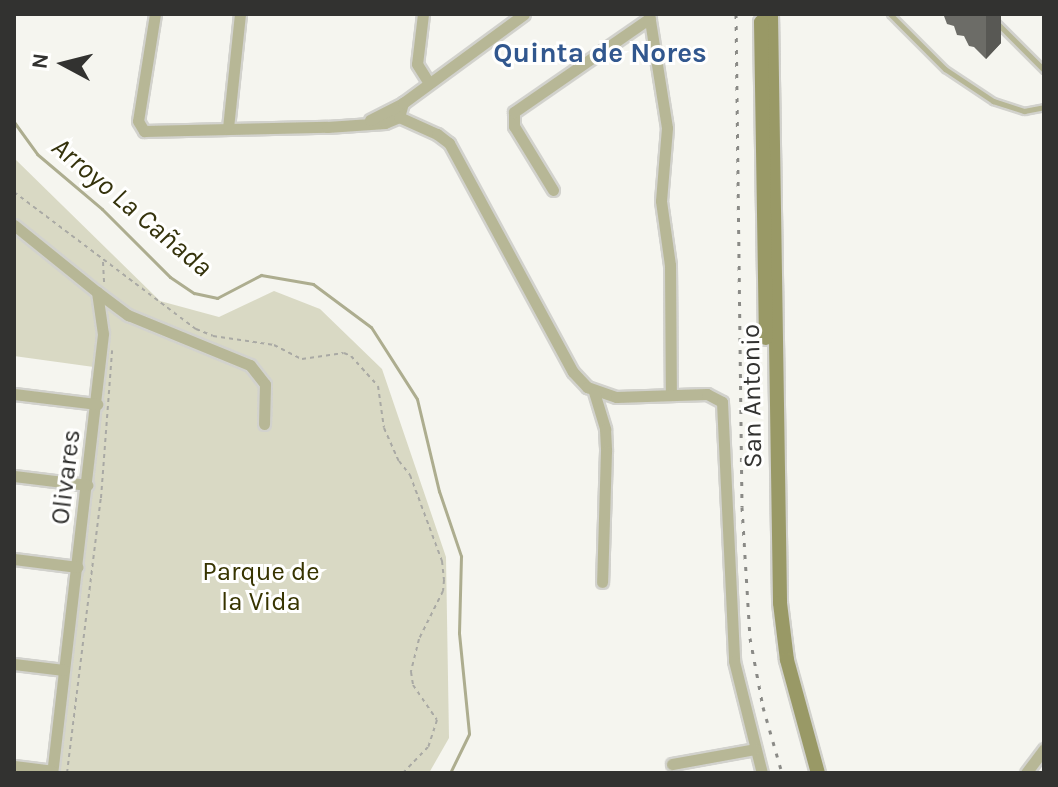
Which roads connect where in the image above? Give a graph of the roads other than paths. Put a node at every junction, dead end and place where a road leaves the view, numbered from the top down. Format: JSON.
{"nodes":[{"id":1,"x":155,"y":14,"type":"edge"},
{"id":2,"x":240,"y":14,"type":"edge"},
{"id":3,"x":423,"y":14,"type":"edge"},
{"id":4,"x":524,"y":14,"type":"edge"},
{"id":5,"x":761,"y":14,"type":"edge"},
{"id":6,"x":771,"y":14,"type":"edge"},
{"id":7,"x":890,"y":14,"type":"edge"},
{"id":8,"x":988,"y":14,"type":"edge"},
{"id":9,"x":650,"y":16,"type":"edge"},
{"id":10,"x":1044,"y":70,"type":"edge"},
{"id":11,"x":429,"y":83,"type":"junction"},
{"id":12,"x":403,"y":103,"type":"junction"},
{"id":13,"x":1044,"y":107,"type":"edge"},
{"id":14,"x":399,"y":117,"type":"junction"},
{"id":15,"x":352,"y":125,"type":"junction"},
{"id":16,"x":228,"y":128,"type":"junction"},
{"id":17,"x":553,"y":190,"type":"dead end"},
{"id":18,"x":14,"y":225,"type":"edge"},
{"id":19,"x":101,"y":295,"type":"junction"},
{"id":20,"x":594,"y":392,"type":"junction"},
{"id":21,"x":14,"y":394,"type":"edge"},
{"id":22,"x":671,"y":394,"type":"junction"},
{"id":23,"x":97,"y":404,"type":"junction"},
{"id":24,"x":264,"y":424,"type":"dead end"},
{"id":25,"x":14,"y":476,"type":"edge"},
{"id":26,"x":87,"y":485,"type":"junction"},
{"id":27,"x":14,"y":559,"type":"edge"},
{"id":28,"x":77,"y":567,"type":"junction"},
{"id":29,"x":602,"y":582,"type":"dead end"},
{"id":30,"x":14,"y":664,"type":"edge"},
{"id":31,"x":64,"y":670,"type":"junction"},
{"id":32,"x":755,"y":749,"type":"junction"},
{"id":33,"x":1044,"y":749,"type":"edge"},
{"id":34,"x":672,"y":764,"type":"dead end"},
{"id":35,"x":14,"y":766,"type":"edge"},
{"id":36,"x":52,"y":772,"type":"edge"},
{"id":37,"x":762,"y":773,"type":"edge"},
{"id":38,"x":808,"y":773,"type":"edge"},
{"id":39,"x":818,"y":773,"type":"edge"},
{"id":40,"x":1026,"y":773,"type":"edge"}],
"edges":[{"from":1,"to":16,"type":"street"},
{"from":2,"to":16,"type":"street"},
{"from":3,"to":11,"type":"street"},
{"from":4,"to":11,"type":"street"},
{"from":5,"to":38,"type":"main road","name":"San Antonio"},
{"from":6,"to":39,"type":"main road","name":"San Antonio"},
{"from":7,"to":13,"type":"lane"},
{"from":8,"to":10,"type":"lane"},
{"from":9,"to":17,"type":"street"},
{"from":9,"to":22,"type":"street"},
{"from":11,"to":12,"type":"street"},
{"from":12,"to":14,"type":"street"},
{"from":12,"to":15,"type":"street"},
{"from":14,"to":15,"type":"street"},
{"from":14,"to":20,"type":"street"},
{"from":15,"to":16,"type":"street"},
{"from":18,"to":19,"type":"street"},
{"from":19,"to":23,"type":"street","name":"Olivares"},
{"from":19,"to":24,"type":"street"},
{"from":20,"to":22,"type":"street"},
{"from":20,"to":29,"type":"street"},
{"from":21,"to":23,"type":"street"},
{"from":22,"to":32,"type":"street"},
{"from":23,"to":26,"type":"street","name":"Olivares"},
{"from":25,"to":26,"type":"street"},
{"from":26,"to":28,"type":"street","name":"Olivares"},
{"from":27,"to":28,"type":"street"},
{"from":28,"to":31,"type":"street","name":"Olivares"},
{"from":30,"to":31,"type":"street"},
{"from":31,"to":36,"type":"street","name":"Olivares"},
{"from":32,"to":34,"type":"street"},
{"from":32,"to":37,"type":"street"},
{"from":33,"to":40,"type":"street"},
{"from":35,"to":36,"type":"street"}]}
